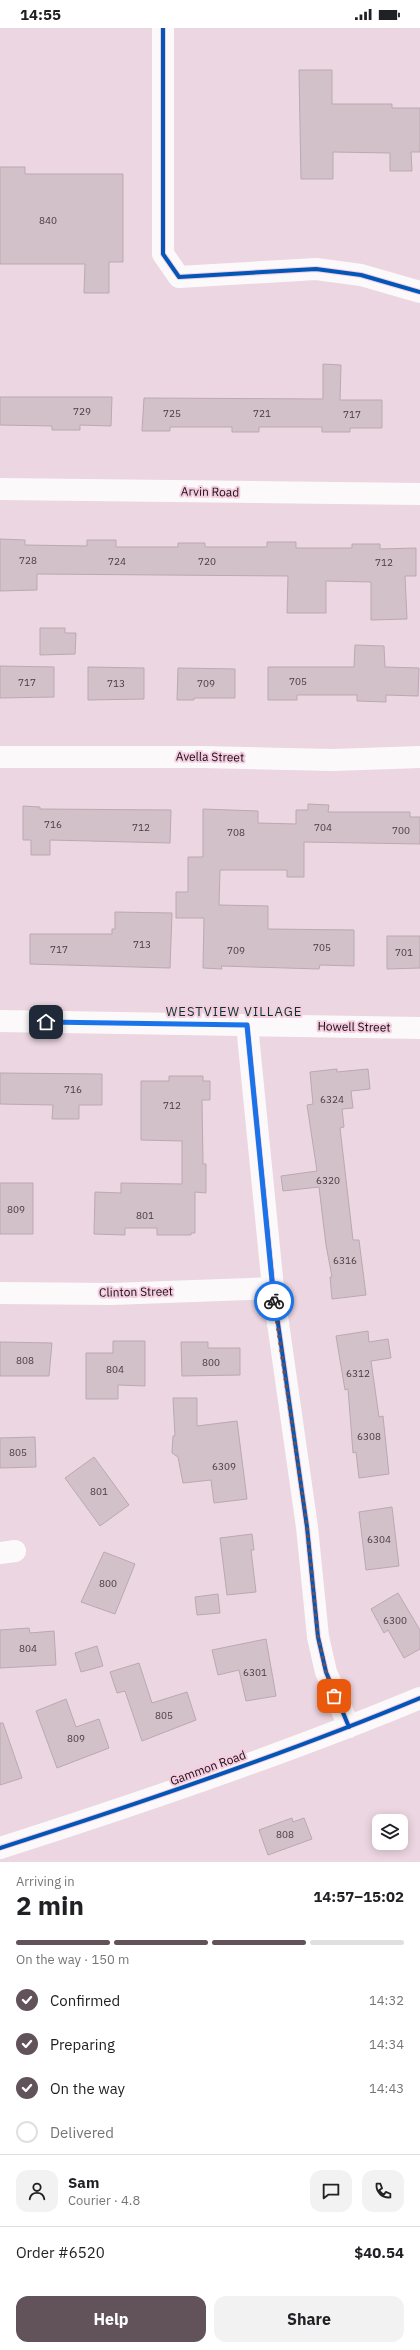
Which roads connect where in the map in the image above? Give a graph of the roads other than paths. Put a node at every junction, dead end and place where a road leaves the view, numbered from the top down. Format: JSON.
{"nodes":[{"id":1,"x":163,"y":28,"type":"edge"},
{"id":2,"x":420,"y":292,"type":"edge"},
{"id":3,"x":0,"y":489,"type":"edge"},
{"id":4,"x":420,"y":494,"type":"edge"},
{"id":5,"x":0,"y":757,"type":"edge"},
{"id":6,"x":420,"y":757,"type":"edge"},
{"id":7,"x":0,"y":1021,"type":"edge"},
{"id":8,"x":247,"y":1025,"type":"junction"},
{"id":9,"x":420,"y":1028,"type":"edge"},
{"id":10,"x":272,"y":1288,"type":"junction"},
{"id":11,"x":0,"y":1293,"type":"edge"},
{"id":12,"x":420,"y":1698,"type":"edge"},
{"id":13,"x":349,"y":1727,"type":"junction"},
{"id":14,"x":0,"y":1848,"type":"edge"}],
"edges":[{"from":1,"to":2,"type":"street"},
{"from":3,"to":4,"type":"street","name":"Arvin Road"},
{"from":5,"to":6,"type":"street","name":"Avella Street"},
{"from":7,"to":8,"type":"street","name":"Howell Street"},
{"from":8,"to":9,"type":"street","name":"Howell Street"},
{"from":8,"to":10,"type":"street"},
{"from":10,"to":11,"type":"street","name":"Clinton Street"},
{"from":10,"to":13,"type":"street"},
{"from":12,"to":13,"type":"street","name":"Gammon Road"},
{"from":13,"to":14,"type":"street","name":"Gammon Road"}]}
